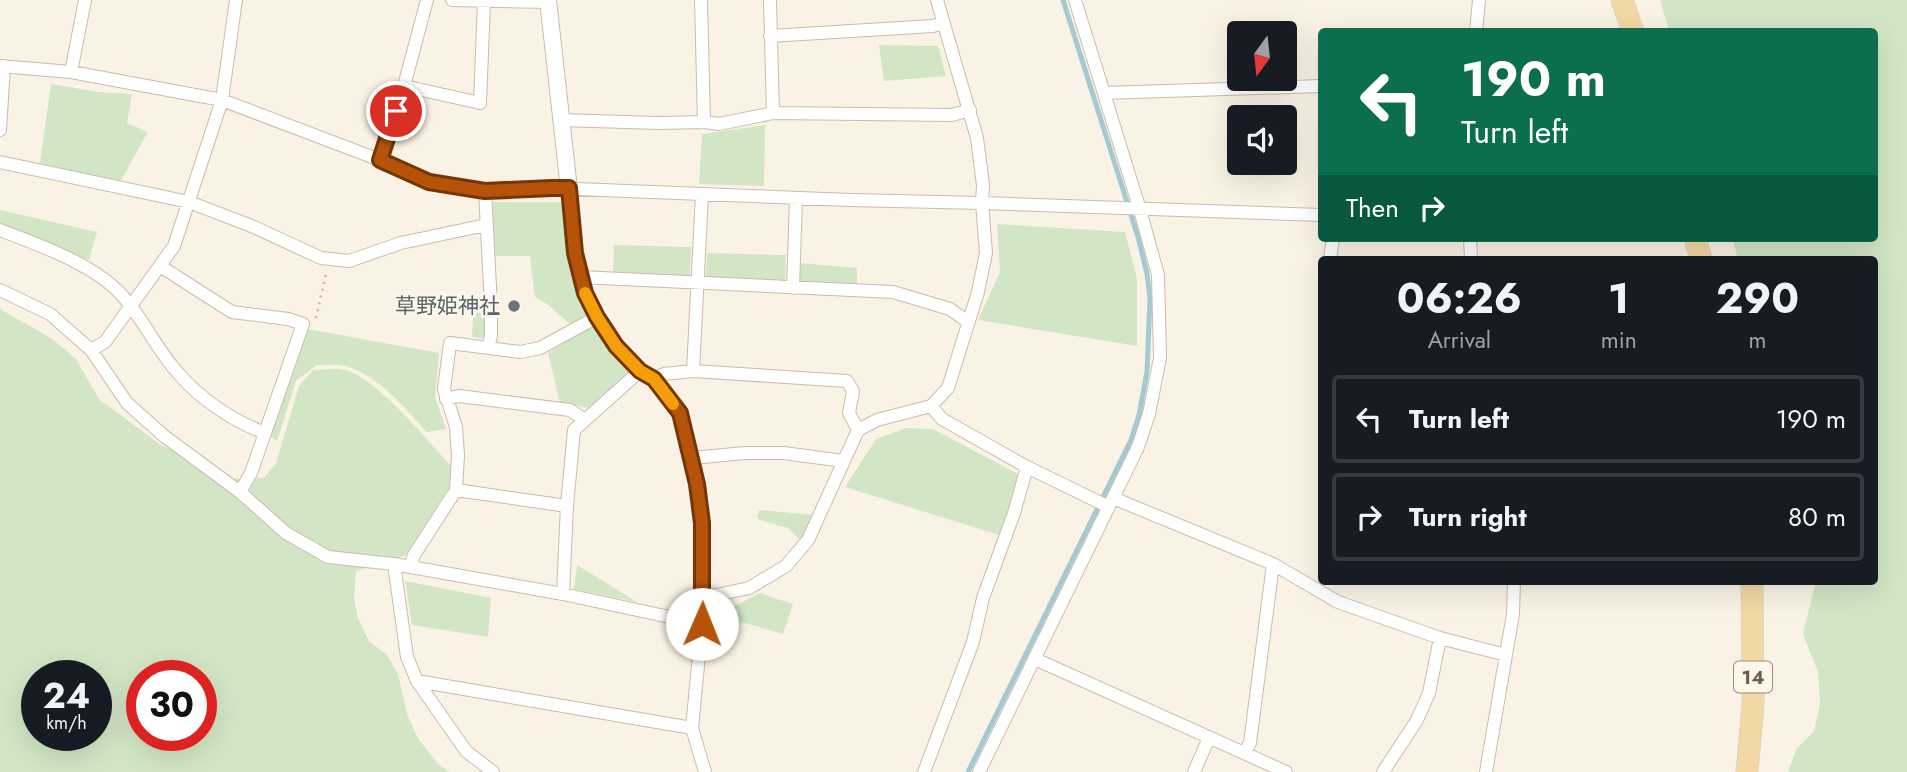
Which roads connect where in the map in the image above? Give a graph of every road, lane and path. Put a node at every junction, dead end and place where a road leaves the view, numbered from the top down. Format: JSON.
{"nodes":[{"id":1,"x":85,"y":0,"type":"edge"},
{"id":2,"x":236,"y":0,"type":"edge"},
{"id":3,"x":426,"y":0,"type":"edge"},
{"id":4,"x":452,"y":0,"type":"edge"},
{"id":5,"x":701,"y":0,"type":"edge"},
{"id":6,"x":770,"y":0,"type":"edge"},
{"id":7,"x":937,"y":0,"type":"edge"},
{"id":8,"x":1074,"y":0,"type":"edge"},
{"id":9,"x":1479,"y":0,"type":"edge"},
{"id":10,"x":1622,"y":0,"type":"edge"},
{"id":11,"x":548,"y":1,"type":"edge"},
{"id":12,"x":484,"y":2,"type":"junction"},
{"id":13,"x":944,"y":23,"type":"junction"},
{"id":14,"x":1476,"y":28,"type":"edge"},
{"id":15,"x":1632,"y":28,"type":"edge"},
{"id":16,"x":770,"y":36,"type":"junction"},
{"id":17,"x":2,"y":66,"type":"edge"},
{"id":18,"x":71,"y":72,"type":"junction"},
{"id":19,"x":404,"y":86,"type":"junction"},
{"id":20,"x":1318,"y":86,"type":"edge"},
{"id":21,"x":1104,"y":93,"type":"junction"},
{"id":22,"x":222,"y":100,"type":"junction"},
{"id":23,"x":970,"y":110,"type":"junction"},
{"id":24,"x":773,"y":113,"type":"junction"},
{"id":25,"x":560,"y":120,"type":"junction"},
{"id":26,"x":705,"y":122,"type":"junction"},
{"id":27,"x":0,"y":130,"type":"edge"},
{"id":28,"x":380,"y":160,"type":"junction"},
{"id":29,"x":0,"y":162,"type":"edge"},
{"id":30,"x":569,"y":188,"type":"junction"},
{"id":31,"x":485,"y":191,"type":"junction"},
{"id":32,"x":702,"y":194,"type":"junction"},
{"id":33,"x":796,"y":198,"type":"junction"},
{"id":34,"x":189,"y":202,"type":"junction"},
{"id":35,"x":982,"y":203,"type":"junction"},
{"id":36,"x":1132,"y":209,"type":"junction"},
{"id":37,"x":1318,"y":215,"type":"edge"},
{"id":38,"x":486,"y":225,"type":"junction"},
{"id":39,"x":0,"y":230,"type":"edge"},
{"id":40,"x":330,"y":259,"type":"junction"},
{"id":41,"x":160,"y":266,"type":"junction"},
{"id":42,"x":580,"y":277,"type":"junction"},
{"id":43,"x":698,"y":283,"type":"junction"},
{"id":44,"x":793,"y":288,"type":"junction"},
{"id":45,"x":0,"y":290,"type":"edge"},
{"id":46,"x":131,"y":306,"type":"junction"},
{"id":47,"x":597,"y":317,"type":"junction"},
{"id":48,"x":968,"y":322,"type":"junction"},
{"id":49,"x":303,"y":324,"type":"junction"},
{"id":50,"x":488,"y":347,"type":"junction"},
{"id":51,"x":91,"y":350,"type":"junction"},
{"id":52,"x":640,"y":371,"type":"junction"},
{"id":53,"x":693,"y":371,"type":"junction"},
{"id":54,"x":654,"y":379,"type":"junction"},
{"id":55,"x":446,"y":399,"type":"junction"},
{"id":56,"x":931,"y":406,"type":"junction"},
{"id":57,"x":585,"y":421,"type":"junction"},
{"id":58,"x":858,"y":430,"type":"junction"},
{"id":59,"x":265,"y":433,"type":"junction"},
{"id":60,"x":692,"y":458,"type":"junction"},
{"id":61,"x":843,"y":461,"type":"junction"},
{"id":62,"x":1027,"y":467,"type":"junction"},
{"id":63,"x":456,"y":490,"type":"junction"},
{"id":64,"x":240,"y":492,"type":"junction"},
{"id":65,"x":1111,"y":502,"type":"junction"},
{"id":66,"x":567,"y":506,"type":"junction"},
{"id":67,"x":394,"y":564,"type":"junction"},
{"id":68,"x":1273,"y":564,"type":"junction"},
{"id":69,"x":410,"y":567,"type":"junction"},
{"id":70,"x":1514,"y":585,"type":"edge"},
{"id":71,"x":1752,"y":585,"type":"edge"},
{"id":72,"x":563,"y":594,"type":"junction"},
{"id":73,"x":703,"y":598,"type":"junction"},
{"id":74,"x":702,"y":624,"type":"junction"},
{"id":75,"x":1440,"y":638,"type":"junction"},
{"id":76,"x":1506,"y":655,"type":"junction"},
{"id":77,"x":1035,"y":659,"type":"junction"},
{"id":78,"x":417,"y":681,"type":"junction"},
{"id":79,"x":692,"y":728,"type":"junction"},
{"id":80,"x":1209,"y":737,"type":"junction"},
{"id":81,"x":1244,"y":753,"type":"junction"},
{"id":82,"x":493,"y":772,"type":"edge"},
{"id":83,"x":705,"y":772,"type":"edge"},
{"id":84,"x":924,"y":772,"type":"edge"},
{"id":85,"x":979,"y":772,"type":"edge"},
{"id":86,"x":1194,"y":772,"type":"edge"},
{"id":87,"x":1286,"y":772,"type":"edge"},
{"id":88,"x":1383,"y":772,"type":"edge"},
{"id":89,"x":1486,"y":772,"type":"edge"},
{"id":90,"x":1747,"y":772,"type":"edge"}],
"edges":[{"from":1,"to":18,"type":"street"},
{"from":2,"to":22,"type":"street"},
{"from":3,"to":19,"type":"street"},
{"from":4,"to":12,"type":"street"},
{"from":5,"to":26,"type":"street"},
{"from":6,"to":16,"type":"street"},
{"from":7,"to":13,"type":"street"},
{"from":8,"to":21,"type":"street"},
{"from":9,"to":14,"type":"street"},
{"from":10,"to":15,"type":"main road"},
{"from":11,"to":12,"type":"street"},
{"from":11,"to":25,"type":"street"},
{"from":12,"to":19,"type":"street"},
{"from":13,"to":16,"type":"street"},
{"from":13,"to":23,"type":"street"},
{"from":16,"to":24,"type":"street"},
{"from":17,"to":18,"type":"street"},
{"from":17,"to":27,"type":"street"},
{"from":18,"to":22,"type":"street"},
{"from":19,"to":28,"type":"street"},
{"from":20,"to":21,"type":"street"},
{"from":21,"to":36,"type":"street"},
{"from":22,"to":28,"type":"street"},
{"from":22,"to":34,"type":"street"},
{"from":23,"to":24,"type":"street"},
{"from":23,"to":35,"type":"street"},
{"from":24,"to":26,"type":"street"},
{"from":25,"to":26,"type":"street"},
{"from":25,"to":30,"type":"street"},
{"from":28,"to":31,"type":"street"},
{"from":29,"to":34,"type":"street"},
{"from":30,"to":31,"type":"street"},
{"from":30,"to":32,"type":"street"},
{"from":30,"to":42,"type":"street"},
{"from":31,"to":38,"type":"street"},
{"from":32,"to":33,"type":"street"},
{"from":32,"to":43,"type":"street"},
{"from":33,"to":35,"type":"street"},
{"from":33,"to":44,"type":"street"},
{"from":34,"to":40,"type":"street"},
{"from":34,"to":41,"type":"street"},
{"from":35,"to":36,"type":"street"},
{"from":35,"to":48,"type":"street"},
{"from":36,"to":37,"type":"street"},
{"from":36,"to":65,"type":"street"},
{"from":38,"to":40,"type":"street"},
{"from":38,"to":50,"type":"street"},
{"from":39,"to":46,"type":"street"},
{"from":40,"to":49,"type":"path"},
{"from":41,"to":46,"type":"street"},
{"from":41,"to":49,"type":"street"},
{"from":42,"to":43,"type":"street"},
{"from":42,"to":47,"type":"street"},
{"from":43,"to":44,"type":"street"},
{"from":43,"to":53,"type":"street"},
{"from":44,"to":48,"type":"street"},
{"from":45,"to":51,"type":"street"},
{"from":46,"to":51,"type":"street"},
{"from":46,"to":59,"type":"street"},
{"from":47,"to":50,"type":"street"},
{"from":47,"to":52,"type":"street"},
{"from":48,"to":56,"type":"street"},
{"from":49,"to":59,"type":"street"},
{"from":50,"to":55,"type":"street"},
{"from":51,"to":64,"type":"street"},
{"from":52,"to":54,"type":"street"},
{"from":52,"to":57,"type":"street"},
{"from":53,"to":54,"type":"street"},
{"from":53,"to":58,"type":"street"},
{"from":54,"to":60,"type":"street"},
{"from":55,"to":57,"type":"street"},
{"from":55,"to":63,"type":"street"},
{"from":56,"to":58,"type":"street"},
{"from":56,"to":62,"type":"street"},
{"from":57,"to":66,"type":"street"},
{"from":58,"to":61,"type":"street"},
{"from":59,"to":64,"type":"street"},
{"from":60,"to":61,"type":"street"},
{"from":60,"to":73,"type":"street"},
{"from":61,"to":73,"type":"street"},
{"from":62,"to":65,"type":"street"},
{"from":62,"to":84,"type":"street"},
{"from":63,"to":66,"type":"street"},
{"from":63,"to":69,"type":"street"},
{"from":64,"to":67,"type":"street"},
{"from":65,"to":68,"type":"street"},
{"from":65,"to":77,"type":"street"},
{"from":66,"to":72,"type":"street"},
{"from":67,"to":69,"type":"street"},
{"from":67,"to":78,"type":"street"},
{"from":68,"to":75,"type":"street"},
{"from":68,"to":81,"type":"street"},
{"from":69,"to":72,"type":"street"},
{"from":70,"to":76,"type":"street"},
{"from":71,"to":90,"type":"main road","number":"14"},
{"from":72,"to":74,"type":"street"},
{"from":73,"to":74,"type":"street"},
{"from":74,"to":79,"type":"street"},
{"from":75,"to":76,"type":"street"},
{"from":75,"to":88,"type":"street"},
{"from":76,"to":89,"type":"street"},
{"from":77,"to":80,"type":"street"},
{"from":77,"to":85,"type":"street"},
{"from":78,"to":79,"type":"street"},
{"from":78,"to":82,"type":"street"},
{"from":79,"to":83,"type":"street"},
{"from":80,"to":81,"type":"street"},
{"from":80,"to":86,"type":"street"},
{"from":81,"to":87,"type":"street"}]}
